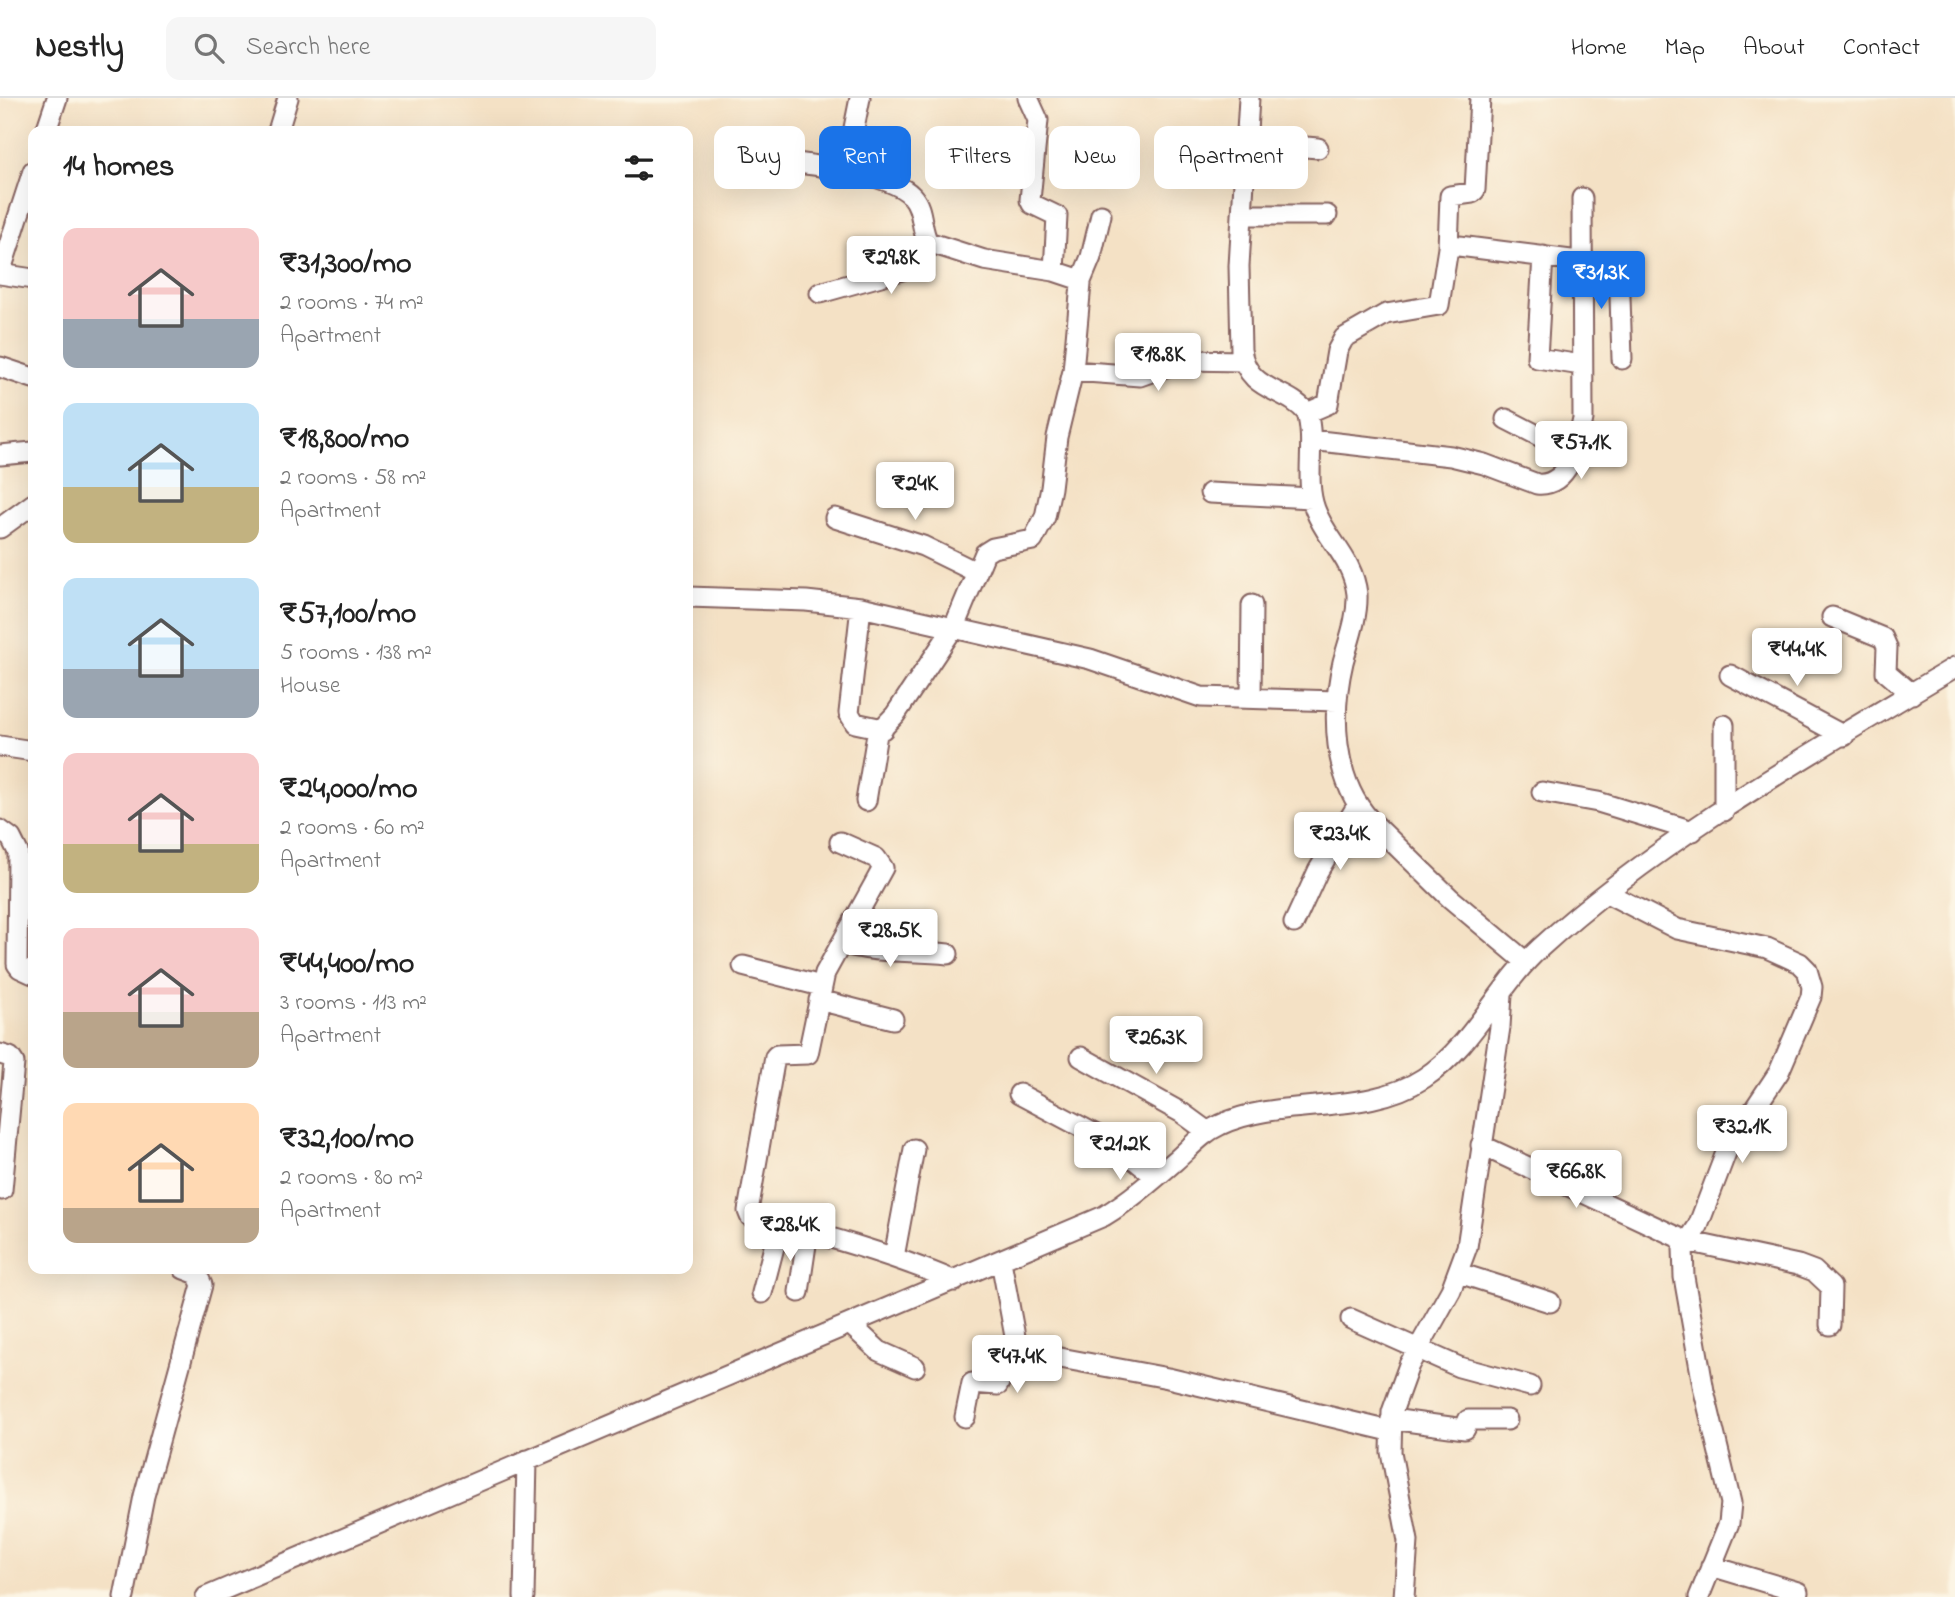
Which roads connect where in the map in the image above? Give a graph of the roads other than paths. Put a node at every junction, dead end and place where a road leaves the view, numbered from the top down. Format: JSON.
{"nodes":[{"id":1,"x":57,"y":98,"type":"edge"},
{"id":2,"x":288,"y":98,"type":"edge"},
{"id":3,"x":860,"y":98,"type":"edge"},
{"id":4,"x":1028,"y":98,"type":"edge"},
{"id":5,"x":1249,"y":98,"type":"edge"},
{"id":6,"x":1480,"y":98,"type":"edge"},
{"id":7,"x":48,"y":126,"type":"edge"},
{"id":8,"x":280,"y":126,"type":"edge"},
{"id":9,"x":854,"y":126,"type":"edge"},
{"id":10,"x":1246,"y":126,"type":"edge"},
{"id":11,"x":1308,"y":147,"type":"edge"},
{"id":12,"x":1318,"y":148,"type":"dead end"},
{"id":13,"x":28,"y":186,"type":"edge"},
{"id":14,"x":903,"y":189,"type":"edge"},
{"id":15,"x":1243,"y":189,"type":"edge"},
{"id":16,"x":1582,"y":198,"type":"dead end"},
{"id":17,"x":1101,"y":215,"type":"dead end"},
{"id":18,"x":1242,"y":215,"type":"junction"},
{"id":19,"x":1327,"y":215,"type":"dead end"},
{"id":20,"x":928,"y":242,"type":"junction"},
{"id":21,"x":1447,"y":248,"type":"junction"},
{"id":22,"x":1543,"y":256,"type":"junction"},
{"id":23,"x":1582,"y":262,"type":"junction"},
{"id":24,"x":1054,"y":271,"type":"junction"},
{"id":25,"x":0,"y":273,"type":"edge"},
{"id":26,"x":28,"y":278,"type":"edge"},
{"id":27,"x":1081,"y":281,"type":"junction"},
{"id":28,"x":820,"y":293,"type":"dead end"},
{"id":29,"x":1622,"y":359,"type":"dead end"},
{"id":30,"x":1243,"y":361,"type":"junction"},
{"id":31,"x":1581,"y":365,"type":"junction"},
{"id":32,"x":0,"y":367,"type":"edge"},
{"id":33,"x":1073,"y":371,"type":"junction"},
{"id":34,"x":28,"y":376,"type":"edge"},
{"id":35,"x":1307,"y":413,"type":"junction"},
{"id":36,"x":1506,"y":419,"type":"dead end"},
{"id":37,"x":1311,"y":440,"type":"junction"},
{"id":38,"x":1574,"y":454,"type":"junction"},
{"id":39,"x":0,"y":455,"type":"edge"},
{"id":40,"x":28,"y":456,"type":"edge"},
{"id":41,"x":1210,"y":493,"type":"dead end"},
{"id":42,"x":1312,"y":498,"type":"junction"},
{"id":43,"x":28,"y":508,"type":"edge"},
{"id":44,"x":835,"y":518,"type":"dead end"},
{"id":45,"x":0,"y":528,"type":"edge"},
{"id":46,"x":976,"y":572,"type":"junction"},
{"id":47,"x":693,"y":597,"type":"edge"},
{"id":48,"x":1252,"y":606,"type":"dead end"},
{"id":49,"x":861,"y":607,"type":"junction"},
{"id":50,"x":1832,"y":617,"type":"dead end"},
{"id":51,"x":954,"y":627,"type":"junction"},
{"id":52,"x":1955,"y":667,"type":"edge"},
{"id":53,"x":1730,"y":675,"type":"dead end"},
{"id":54,"x":1912,"y":694,"type":"junction"},
{"id":55,"x":1251,"y":697,"type":"junction"},
{"id":56,"x":1337,"y":701,"type":"junction"},
{"id":57,"x":1724,"y":725,"type":"dead end"},
{"id":58,"x":883,"y":729,"type":"junction"},
{"id":59,"x":1844,"y":736,"type":"junction"},
{"id":60,"x":0,"y":746,"type":"edge"},
{"id":61,"x":28,"y":750,"type":"edge"},
{"id":62,"x":1542,"y":792,"type":"dead end"},
{"id":63,"x":866,"y":801,"type":"dead end"},
{"id":64,"x":1357,"y":806,"type":"junction"},
{"id":65,"x":1724,"y":811,"type":"junction"},
{"id":66,"x":0,"y":830,"type":"edge"},
{"id":67,"x":1693,"y":831,"type":"junction"},
{"id":68,"x":840,"y":842,"type":"dead end"},
{"id":69,"x":1607,"y":893,"type":"junction"},
{"id":70,"x":1294,"y":923,"type":"dead end"},
{"id":71,"x":842,"y":943,"type":"junction"},
{"id":72,"x":948,"y":954,"type":"dead end"},
{"id":73,"x":1526,"y":962,"type":"junction"},
{"id":74,"x":743,"y":966,"type":"dead end"},
{"id":75,"x":18,"y":970,"type":"edge"},
{"id":76,"x":820,"y":993,"type":"junction"},
{"id":77,"x":1502,"y":994,"type":"junction"},
{"id":78,"x":893,"y":1019,"type":"dead end"},
{"id":79,"x":0,"y":1054,"type":"edge"},
{"id":80,"x":1081,"y":1057,"type":"dead end"},
{"id":81,"x":1018,"y":1094,"type":"dead end"},
{"id":82,"x":1208,"y":1132,"type":"junction"},
{"id":83,"x":1482,"y":1145,"type":"junction"},
{"id":84,"x":914,"y":1149,"type":"dead end"},
{"id":85,"x":1156,"y":1177,"type":"junction"},
{"id":86,"x":2,"y":1190,"type":"dead end"},
{"id":87,"x":780,"y":1224,"type":"junction"},
{"id":88,"x":808,"y":1231,"type":"junction"},
{"id":89,"x":1686,"y":1241,"type":"junction"},
{"id":90,"x":894,"y":1257,"type":"junction"},
{"id":91,"x":1000,"y":1261,"type":"junction"},
{"id":92,"x":1459,"y":1273,"type":"junction"},
{"id":93,"x":195,"y":1274,"type":"edge"},
{"id":94,"x":954,"y":1281,"type":"junction"},
{"id":95,"x":799,"y":1292,"type":"dead end"},
{"id":96,"x":762,"y":1293,"type":"dead end"},
{"id":97,"x":1550,"y":1302,"type":"dead end"},
{"id":98,"x":1351,"y":1320,"type":"dead end"},
{"id":99,"x":851,"y":1325,"type":"junction"},
{"id":100,"x":1830,"y":1325,"type":"dead end"},
{"id":101,"x":1016,"y":1342,"type":"junction"},
{"id":102,"x":1418,"y":1347,"type":"junction"},
{"id":103,"x":915,"y":1367,"type":"dead end"},
{"id":104,"x":1530,"y":1386,"type":"dead end"},
{"id":105,"x":965,"y":1417,"type":"dead end"},
{"id":106,"x":1507,"y":1420,"type":"dead end"},
{"id":107,"x":1390,"y":1425,"type":"junction"},
{"id":108,"x":527,"y":1460,"type":"junction"},
{"id":109,"x":1711,"y":1566,"type":"junction"},
{"id":110,"x":1798,"y":1592,"type":"dead end"},
{"id":111,"x":124,"y":1597,"type":"edge"},
{"id":112,"x":206,"y":1597,"type":"edge"},
{"id":113,"x":524,"y":1597,"type":"edge"},
{"id":114,"x":1404,"y":1597,"type":"edge"},
{"id":115,"x":1699,"y":1597,"type":"edge"}],
"edges":[{"from":1,"to":7,"type":"street"},
{"from":2,"to":8,"type":"street"},
{"from":3,"to":9,"type":"street"},
{"from":4,"to":24,"type":"street"},
{"from":5,"to":10,"type":"street"},
{"from":6,"to":21,"type":"street"},
{"from":11,"to":12,"type":"street"},
{"from":13,"to":25,"type":"street"},
{"from":14,"to":20,"type":"street"},
{"from":15,"to":18,"type":"street"},
{"from":16,"to":23,"type":"street"},
{"from":17,"to":27,"type":"street"},
{"from":18,"to":19,"type":"street"},
{"from":18,"to":30,"type":"street"},
{"from":20,"to":24,"type":"street"},
{"from":20,"to":28,"type":"street"},
{"from":21,"to":22,"type":"street"},
{"from":21,"to":35,"type":"street"},
{"from":22,"to":23,"type":"street"},
{"from":22,"to":31,"type":"street"},
{"from":23,"to":29,"type":"street"},
{"from":23,"to":31,"type":"street"},
{"from":24,"to":27,"type":"street"},
{"from":25,"to":26,"type":"street"},
{"from":27,"to":33,"type":"street"},
{"from":30,"to":33,"type":"street"},
{"from":30,"to":35,"type":"street"},
{"from":31,"to":38,"type":"street"},
{"from":32,"to":34,"type":"street"},
{"from":33,"to":46,"type":"street"},
{"from":35,"to":37,"type":"street"},
{"from":36,"to":38,"type":"street"},
{"from":37,"to":38,"type":"street"},
{"from":37,"to":42,"type":"street"},
{"from":39,"to":40,"type":"street"},
{"from":41,"to":42,"type":"street"},
{"from":42,"to":56,"type":"street"},
{"from":43,"to":45,"type":"street"},
{"from":44,"to":46,"type":"street"},
{"from":46,"to":51,"type":"street"},
{"from":47,"to":49,"type":"street"},
{"from":48,"to":55,"type":"street"},
{"from":49,"to":51,"type":"street"},
{"from":49,"to":58,"type":"street"},
{"from":50,"to":54,"type":"street"},
{"from":51,"to":55,"type":"street"},
{"from":51,"to":58,"type":"street"},
{"from":52,"to":54,"type":"street"},
{"from":53,"to":59,"type":"street"},
{"from":54,"to":59,"type":"street"},
{"from":55,"to":56,"type":"street"},
{"from":56,"to":64,"type":"street"},
{"from":57,"to":65,"type":"street"},
{"from":58,"to":63,"type":"street"},
{"from":59,"to":65,"type":"street"},
{"from":60,"to":61,"type":"street"},
{"from":62,"to":67,"type":"street"},
{"from":64,"to":70,"type":"street"},
{"from":64,"to":73,"type":"street"},
{"from":65,"to":67,"type":"street"},
{"from":66,"to":75,"type":"street"},
{"from":67,"to":69,"type":"street"},
{"from":68,"to":71,"type":"street"},
{"from":69,"to":73,"type":"street"},
{"from":69,"to":89,"type":"street"},
{"from":71,"to":72,"type":"street"},
{"from":71,"to":76,"type":"street"},
{"from":73,"to":77,"type":"street"},
{"from":74,"to":76,"type":"street"},
{"from":76,"to":78,"type":"street"},
{"from":76,"to":87,"type":"street"},
{"from":77,"to":82,"type":"street"},
{"from":77,"to":83,"type":"street"},
{"from":79,"to":86,"type":"street"},
{"from":80,"to":82,"type":"street"},
{"from":81,"to":85,"type":"street"},
{"from":82,"to":85,"type":"street"},
{"from":83,"to":89,"type":"street"},
{"from":83,"to":92,"type":"street"},
{"from":84,"to":90,"type":"street"},
{"from":85,"to":91,"type":"street"},
{"from":87,"to":88,"type":"street"},
{"from":87,"to":96,"type":"street"},
{"from":88,"to":90,"type":"street"},
{"from":88,"to":95,"type":"street"},
{"from":89,"to":100,"type":"street"},
{"from":89,"to":109,"type":"street"},
{"from":90,"to":94,"type":"street"},
{"from":91,"to":94,"type":"street"},
{"from":91,"to":101,"type":"street"},
{"from":92,"to":97,"type":"street"},
{"from":92,"to":102,"type":"street"},
{"from":93,"to":111,"type":"street"},
{"from":94,"to":99,"type":"street"},
{"from":98,"to":102,"type":"street"},
{"from":99,"to":103,"type":"street"},
{"from":99,"to":108,"type":"street"},
{"from":101,"to":105,"type":"street"},
{"from":101,"to":107,"type":"street"},
{"from":102,"to":104,"type":"street"},
{"from":102,"to":107,"type":"street"},
{"from":106,"to":107,"type":"street"},
{"from":107,"to":114,"type":"street"},
{"from":108,"to":112,"type":"street"},
{"from":108,"to":113,"type":"street"},
{"from":109,"to":110,"type":"street"},
{"from":109,"to":115,"type":"street"}]}
